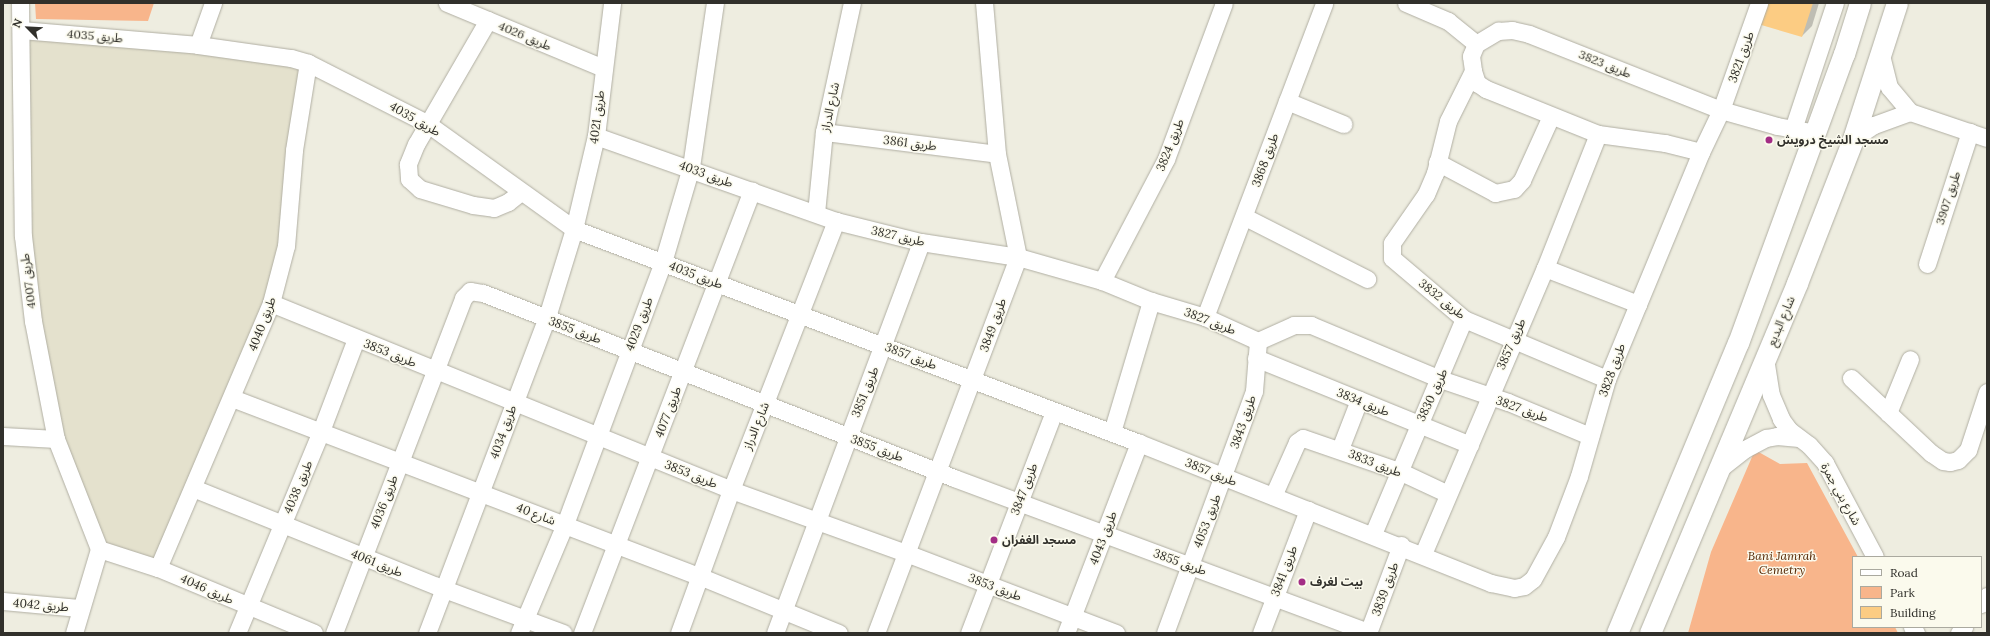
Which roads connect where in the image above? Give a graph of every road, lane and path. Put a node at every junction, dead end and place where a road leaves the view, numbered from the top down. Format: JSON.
{"nodes":[{"id":1,"x":20,"y":3,"type":"edge"},
{"id":2,"x":213,"y":3,"type":"edge"},
{"id":3,"x":447,"y":3,"type":"edge"},
{"id":4,"x":612,"y":3,"type":"edge"},
{"id":5,"x":715,"y":3,"type":"edge"},
{"id":6,"x":852,"y":3,"type":"edge"},
{"id":7,"x":984,"y":3,"type":"edge"},
{"id":8,"x":1224,"y":3,"type":"edge"},
{"id":9,"x":1324,"y":3,"type":"edge"},
{"id":10,"x":1406,"y":3,"type":"edge"},
{"id":11,"x":1759,"y":3,"type":"edge"},
{"id":12,"x":1835,"y":3,"type":"edge"},
{"id":13,"x":1860,"y":3,"type":"edge"},
{"id":14,"x":1896,"y":3,"type":"edge"},
{"id":15,"x":488,"y":20,"type":"junction"},
{"id":16,"x":21,"y":30,"type":"junction"},
{"id":17,"x":1476,"y":44,"type":"junction"},
{"id":18,"x":198,"y":45,"type":"junction"},
{"id":19,"x":1881,"y":55,"type":"junction"},
{"id":20,"x":308,"y":63,"type":"junction"},
{"id":21,"x":603,"y":68,"type":"junction"},
{"id":22,"x":1473,"y":72,"type":"junction"},
{"id":23,"x":1287,"y":101,"type":"junction"},
{"id":24,"x":1721,"y":110,"type":"junction"},
{"id":25,"x":1910,"y":112,"type":"junction"},
{"id":26,"x":1551,"y":116,"type":"junction"},
{"id":27,"x":428,"y":124,"type":"junction"},
{"id":28,"x":1343,"y":124,"type":"dead end"},
{"id":29,"x":1793,"y":129,"type":"junction"},
{"id":30,"x":824,"y":132,"type":"junction"},
{"id":31,"x":1970,"y":132,"type":"junction"},
{"id":32,"x":1815,"y":133,"type":"junction"},
{"id":33,"x":1598,"y":134,"type":"junction"},
{"id":34,"x":596,"y":136,"type":"junction"},
{"id":35,"x":1987,"y":138,"type":"edge"},
{"id":36,"x":1853,"y":140,"type":"junction"},
{"id":37,"x":1700,"y":152,"type":"junction"},
{"id":38,"x":997,"y":154,"type":"junction"},
{"id":39,"x":1437,"y":162,"type":"junction"},
{"id":40,"x":691,"y":167,"type":"junction"},
{"id":41,"x":752,"y":190,"type":"junction"},
{"id":42,"x":521,"y":192,"type":"junction"},
{"id":43,"x":816,"y":213,"type":"junction"},
{"id":44,"x":1245,"y":217,"type":"junction"},
{"id":45,"x":836,"y":221,"type":"junction"},
{"id":46,"x":574,"y":230,"type":"junction"},
{"id":47,"x":921,"y":242,"type":"junction"},
{"id":48,"x":1018,"y":257,"type":"junction"},
{"id":49,"x":663,"y":262,"type":"junction"},
{"id":50,"x":1927,"y":264,"type":"dead end"},
{"id":51,"x":1545,"y":268,"type":"junction"},
{"id":52,"x":1367,"y":279,"type":"dead end"},
{"id":53,"x":1102,"y":281,"type":"junction"},
{"id":54,"x":716,"y":283,"type":"junction"},
{"id":55,"x":1151,"y":301,"type":"junction"},
{"id":56,"x":271,"y":303,"type":"junction"},
{"id":57,"x":1638,"y":304,"type":"junction"},
{"id":58,"x":799,"y":314,"type":"junction"},
{"id":59,"x":1205,"y":317,"type":"junction"},
{"id":60,"x":1464,"y":319,"type":"junction"},
{"id":61,"x":546,"y":320,"type":"junction"},
{"id":62,"x":356,"y":339,"type":"junction"},
{"id":63,"x":1513,"y":340,"type":"junction"},
{"id":64,"x":1258,"y":341,"type":"junction"},
{"id":65,"x":884,"y":345,"type":"junction"},
{"id":66,"x":629,"y":351,"type":"junction"},
{"id":67,"x":1256,"y":358,"type":"junction"},
{"id":68,"x":1765,"y":358,"type":"junction"},
{"id":69,"x":1910,"y":358,"type":"dead end"},
{"id":70,"x":435,"y":372,"type":"junction"},
{"id":71,"x":684,"y":374,"type":"junction"},
{"id":72,"x":1851,"y":378,"type":"dead end"},
{"id":73,"x":1440,"y":379,"type":"junction"},
{"id":74,"x":1607,"y":379,"type":"junction"},
{"id":75,"x":973,"y":380,"type":"junction"},
{"id":76,"x":1987,"y":392,"type":"edge"},
{"id":77,"x":1488,"y":397,"type":"junction"},
{"id":78,"x":232,"y":398,"type":"junction"},
{"id":79,"x":1359,"y":400,"type":"junction"},
{"id":80,"x":514,"y":402,"type":"junction"},
{"id":81,"x":764,"y":404,"type":"junction"},
{"id":82,"x":1054,"y":412,"type":"junction"},
{"id":83,"x":1888,"y":413,"type":"junction"},
{"id":84,"x":1982,"y":422,"type":"edge"},
{"id":85,"x":1419,"y":424,"type":"junction"},
{"id":86,"x":321,"y":431,"type":"junction"},
{"id":87,"x":1112,"y":432,"type":"junction"},
{"id":88,"x":3,"y":436,"type":"edge"},
{"id":89,"x":598,"y":436,"type":"junction"},
{"id":90,"x":847,"y":436,"type":"junction"},
{"id":91,"x":1590,"y":436,"type":"junction"},
{"id":92,"x":1800,"y":438,"type":"junction"},
{"id":93,"x":56,"y":439,"type":"junction"},
{"id":94,"x":1139,"y":443,"type":"junction"},
{"id":95,"x":1470,"y":445,"type":"junction"},
{"id":96,"x":1340,"y":449,"type":"junction"},
{"id":97,"x":650,"y":458,"type":"junction"},
{"id":98,"x":399,"y":461,"type":"junction"},
{"id":99,"x":1717,"y":470,"type":"junction"},
{"id":100,"x":938,"y":471,"type":"junction"},
{"id":101,"x":1399,"y":471,"type":"junction"},
{"id":102,"x":1224,"y":477,"type":"junction"},
{"id":103,"x":193,"y":488,"type":"junction"},
{"id":104,"x":730,"y":490,"type":"junction"},
{"id":105,"x":481,"y":492,"type":"junction"},
{"id":106,"x":1448,"y":494,"type":"junction"},
{"id":107,"x":1273,"y":496,"type":"junction"},
{"id":108,"x":1019,"y":502,"type":"junction"},
{"id":109,"x":1308,"y":510,"type":"junction"},
{"id":110,"x":815,"y":520,"type":"junction"},
{"id":111,"x":282,"y":524,"type":"junction"},
{"id":112,"x":565,"y":524,"type":"junction"},
{"id":113,"x":1104,"y":534,"type":"junction"},
{"id":114,"x":1373,"y":534,"type":"junction"},
{"id":115,"x":618,"y":545,"type":"junction"},
{"id":116,"x":1401,"y":545,"type":"junction"},
{"id":117,"x":99,"y":549,"type":"junction"},
{"id":118,"x":906,"y":553,"type":"junction"},
{"id":119,"x":1423,"y":554,"type":"junction"},
{"id":120,"x":1874,"y":556,"type":"edge"},
{"id":121,"x":363,"y":557,"type":"junction"},
{"id":122,"x":1190,"y":566,"type":"junction"},
{"id":123,"x":158,"y":568,"type":"junction"},
{"id":124,"x":699,"y":576,"type":"junction"},
{"id":125,"x":988,"y":584,"type":"junction"},
{"id":126,"x":1524,"y":586,"type":"joint"},
{"id":127,"x":444,"y":590,"type":"junction"},
{"id":128,"x":1275,"y":597,"type":"junction"},
{"id":129,"x":3,"y":601,"type":"edge"},
{"id":130,"x":247,"y":607,"type":"junction"},
{"id":131,"x":79,"y":608,"type":"junction"},
{"id":132,"x":783,"y":610,"type":"junction"},
{"id":133,"x":1069,"y":625,"type":"edge"},
{"id":134,"x":522,"y":626,"type":"edge"},
{"id":135,"x":74,"y":633,"type":"edge"},
{"id":136,"x":237,"y":633,"type":"edge"},
{"id":137,"x":314,"y":633,"type":"edge"},
{"id":138,"x":334,"y":633,"type":"edge"},
{"id":139,"x":427,"y":633,"type":"edge"},
{"id":140,"x":563,"y":633,"type":"edge"},
{"id":141,"x":582,"y":633,"type":"edge"},
{"id":142,"x":679,"y":633,"type":"edge"},
{"id":143,"x":774,"y":633,"type":"edge"},
{"id":144,"x":839,"y":633,"type":"edge"},
{"id":145,"x":876,"y":633,"type":"edge"},
{"id":146,"x":969,"y":633,"type":"edge"},
{"id":147,"x":1116,"y":633,"type":"edge"},
{"id":148,"x":1165,"y":633,"type":"edge"},
{"id":149,"x":1261,"y":633,"type":"edge"},
{"id":150,"x":1368,"y":633,"type":"edge"},
{"id":151,"x":1617,"y":633,"type":"edge"},
{"id":152,"x":1650,"y":633,"type":"edge"}],
"edges":[{"from":1,"to":16,"type":"street","name":"طريق 4007"},
{"from":2,"to":18,"type":"street"},
{"from":3,"to":15,"type":"street","name":"طريق 4026"},
{"from":4,"to":21,"type":"street","name":"طريق 4021"},
{"from":5,"to":40,"type":"street","name":"طريق 4029"},
{"from":6,"to":30,"type":"street","name":"شارع الدراز"},
{"from":7,"to":38,"type":"street"},
{"from":8,"to":53,"type":"street","name":"طريق 3824"},
{"from":9,"to":23,"type":"street","name":"طريق 3868"},
{"from":10,"to":17,"type":"street"},
{"from":11,"to":24,"type":"street","name":"طريق 3821"},
{"from":12,"to":29,"type":"street"},
{"from":13,"to":32,"type":"main road"},
{"from":14,"to":19,"type":"main road","name":"شارع البديع"},
{"from":15,"to":21,"type":"street","name":"طريق 4026"},
{"from":15,"to":27,"type":"street"},
{"from":16,"to":18,"type":"street","name":"طريق 4035"},
{"from":16,"to":93,"type":"street","name":"طريق 4007"},
{"from":17,"to":22,"type":"street"},
{"from":17,"to":24,"type":"street","name":"طريق 3823"},
{"from":18,"to":20,"type":"street","name":"طريق 4035"},
{"from":19,"to":25,"type":"street"},
{"from":19,"to":36,"type":"main road","name":"شارع البديع"},
{"from":20,"to":27,"type":"street","name":"طريق 4035"},
{"from":20,"to":56,"type":"street","name":"طريق 4040"},
{"from":21,"to":34,"type":"street","name":"طريق 4021"},
{"from":22,"to":26,"type":"street"},
{"from":22,"to":39,"type":"street"},
{"from":23,"to":28,"type":"street"},
{"from":23,"to":44,"type":"street","name":"طريق 3868"},
{"from":24,"to":29,"type":"street","name":"طريق 3823"},
{"from":24,"to":37,"type":"street","name":"طريق 3828"},
{"from":25,"to":31,"type":"street"},
{"from":25,"to":36,"type":"street"},
{"from":26,"to":33,"type":"street"},
{"from":26,"to":39,"type":"street"},
{"from":27,"to":42,"type":"street","name":"طريق 4035"},
{"from":27,"to":42,"type":"street"},
{"from":29,"to":32,"type":"street","name":"طريق 3823"},
{"from":30,"to":38,"type":"street","name":"طريق 3861"},
{"from":30,"to":43,"type":"street","name":"شارع الدراز"},
{"from":31,"to":35,"type":"street"},
{"from":31,"to":50,"type":"street","name":"طريق 3907"},
{"from":32,"to":151,"type":"main road"},
{"from":33,"to":37,"type":"street"},
{"from":33,"to":51,"type":"street","name":"طريق 3857"},
{"from":34,"to":40,"type":"street","name":"طريق 4033"},
{"from":34,"to":46,"type":"street","name":"طريق 4021"},
{"from":36,"to":68,"type":"main road","name":"شارع البديع"},
{"from":37,"to":57,"type":"street","name":"طريق 3828"},
{"from":38,"to":48,"type":"street"},
{"from":39,"to":60,"type":"street","name":"طريق 3832"},
{"from":40,"to":41,"type":"street","name":"طريق 4033"},
{"from":40,"to":49,"type":"street","name":"طريق 4029"},
{"from":41,"to":43,"type":"street","name":"طريق 4033"},
{"from":41,"to":54,"type":"street","name":"طريق 4077"},
{"from":42,"to":46,"type":"street","name":"طريق 4035"},
{"from":43,"to":45,"type":"street","name":"طريق 3827"},
{"from":44,"to":52,"type":"street"},
{"from":44,"to":59,"type":"street","name":"طريق 3868"},
{"from":45,"to":47,"type":"street","name":"طريق 3827"},
{"from":45,"to":58,"type":"street","name":"شارع الدراز"},
{"from":46,"to":49,"type":"street","name":"طريق 4035"},
{"from":46,"to":61,"type":"street","name":"طريق 4034"},
{"from":47,"to":48,"type":"street","name":"طريق 3827"},
{"from":47,"to":65,"type":"street","name":"طريق 3851"},
{"from":48,"to":53,"type":"street","name":"طريق 3827"},
{"from":48,"to":75,"type":"street","name":"طريق 3849"},
{"from":49,"to":54,"type":"street","name":"طريق 4035"},
{"from":49,"to":66,"type":"street","name":"طريق 4029"},
{"from":51,"to":57,"type":"street"},
{"from":51,"to":63,"type":"street","name":"طريق 3857"},
{"from":53,"to":55,"type":"street","name":"طريق 3827"},
{"from":54,"to":58,"type":"street","name":"طريق 4035"},
{"from":54,"to":71,"type":"street","name":"طريق 4077"},
{"from":55,"to":59,"type":"street","name":"طريق 3827"},
{"from":55,"to":87,"type":"street"},
{"from":56,"to":62,"type":"street","name":"طريق 3853"},
{"from":56,"to":78,"type":"street","name":"طريق 4040"},
{"from":57,"to":74,"type":"street","name":"طريق 3828"},
{"from":58,"to":65,"type":"street","name":"طريق 3857"},
{"from":58,"to":81,"type":"street","name":"شارع الدراز"},
{"from":59,"to":64,"type":"street","name":"طريق 3827"},
{"from":60,"to":63,"type":"street","name":"طريق 3832"},
{"from":60,"to":73,"type":"street","name":"طريق 3830"},
{"from":61,"to":66,"type":"street","name":"طريق 3855"},
{"from":61,"to":70,"type":"street","name":"طريق 3855"},
{"from":61,"to":80,"type":"street","name":"طريق 4034"},
{"from":62,"to":70,"type":"street","name":"طريق 3853"},
{"from":62,"to":86,"type":"street","name":"طريق 4038"},
{"from":63,"to":74,"type":"street","name":"طريق 3832"},
{"from":63,"to":77,"type":"street","name":"طريق 3857"},
{"from":64,"to":67,"type":"street","name":"طريق 3843"},
{"from":64,"to":73,"type":"street","name":"طريق 3827"},
{"from":65,"to":75,"type":"street","name":"طريق 3857"},
{"from":65,"to":90,"type":"street","name":"طريق 3851"},
{"from":66,"to":71,"type":"street","name":"طريق 3855"},
{"from":66,"to":89,"type":"street","name":"طريق 4029"},
{"from":67,"to":79,"type":"street","name":"طريق 3834"},
{"from":67,"to":102,"type":"street","name":"طريق 3843"},
{"from":68,"to":92,"type":"street","name":"شارع بني جمرة"},
{"from":68,"to":99,"type":"main road","name":"شارع البديع"},
{"from":69,"to":83,"type":"street"},
{"from":70,"to":80,"type":"street","name":"طريق 3853"},
{"from":70,"to":98,"type":"street","name":"طريق 4036"},
{"from":71,"to":81,"type":"street","name":"طريق 3855"},
{"from":71,"to":97,"type":"street","name":"طريق 4077"},
{"from":72,"to":83,"type":"street"},
{"from":73,"to":77,"type":"street","name":"طريق 3827"},
{"from":73,"to":85,"type":"street","name":"طريق 3830"},
{"from":74,"to":91,"type":"street","name":"طريق 3828"},
{"from":75,"to":82,"type":"street","name":"طريق 3857"},
{"from":75,"to":100,"type":"street","name":"طريق 3849"},
{"from":76,"to":84,"type":"street"},
{"from":77,"to":91,"type":"street","name":"طريق 3827"},
{"from":77,"to":95,"type":"street","name":"طريق 3857"},
{"from":78,"to":86,"type":"street","name":"شارع 40"},
{"from":78,"to":103,"type":"street","name":"طريق 4040"},
{"from":79,"to":85,"type":"street","name":"طريق 3834"},
{"from":79,"to":96,"type":"street"},
{"from":80,"to":89,"type":"street","name":"طريق 3853"},
{"from":80,"to":105,"type":"street","name":"طريق 4034"},
{"from":81,"to":90,"type":"street","name":"طريق 3855"},
{"from":81,"to":104,"type":"street","name":"شارع الدراز"},
{"from":82,"to":87,"type":"street","name":"طريق 3857"},
{"from":82,"to":108,"type":"street","name":"طريق 3847"},
{"from":83,"to":84,"type":"street"},
{"from":85,"to":95,"type":"street","name":"طريق 3834"},
{"from":85,"to":101,"type":"street","name":"طريق 3830"},
{"from":86,"to":98,"type":"street","name":"شارع 40"},
{"from":86,"to":111,"type":"street","name":"طريق 4038"},
{"from":87,"to":94,"type":"street","name":"طريق 3857"},
{"from":88,"to":93,"type":"street"},
{"from":89,"to":97,"type":"street","name":"طريق 3853"},
{"from":89,"to":112,"type":"street","name":"طريق 4029"},
{"from":90,"to":100,"type":"street","name":"طريق 3855"},
{"from":90,"to":110,"type":"street","name":"طريق 3851"},
{"from":91,"to":126,"type":"street","name":"طريق 3828"},
{"from":92,"to":99,"type":"street"},
{"from":92,"to":120,"type":"street","name":"شارع بني جمرة"},
{"from":93,"to":117,"type":"street","name":"طريق 4007"},
{"from":94,"to":102,"type":"street","name":"طريق 3857"},
{"from":94,"to":113,"type":"street","name":"طريق 4043"},
{"from":95,"to":106,"type":"street","name":"طريق 3857"},
{"from":96,"to":101,"type":"street","name":"طريق 3833"},
{"from":96,"to":107,"type":"street","name":"طريق 3833"},
{"from":97,"to":104,"type":"street","name":"طريق 3853"},
{"from":97,"to":115,"type":"street","name":"طريق 4077"},
{"from":98,"to":105,"type":"street","name":"شارع 40"},
{"from":98,"to":121,"type":"street","name":"طريق 4036"},
{"from":99,"to":152,"type":"main road","name":"شارع البديع"},
{"from":100,"to":108,"type":"street","name":"طريق 3855"},
{"from":100,"to":118,"type":"street","name":"طريق 3849"},
{"from":101,"to":106,"type":"street","name":"طريق 3833"},
{"from":101,"to":114,"type":"street","name":"طريق 3830"},
{"from":102,"to":107,"type":"street","name":"طريق 3857"},
{"from":102,"to":122,"type":"street","name":"طريق 4053"},
{"from":103,"to":111,"type":"street","name":"طريق 4061"},
{"from":103,"to":123,"type":"street","name":"طريق 4040"},
{"from":104,"to":110,"type":"street","name":"طريق 3853"},
{"from":104,"to":124,"type":"street","name":"شارع الدراز"},
{"from":105,"to":112,"type":"street","name":"شارع 40"},
{"from":105,"to":127,"type":"street","name":"طريق 4034"},
{"from":106,"to":119,"type":"street","name":"طريق 3857"},
{"from":107,"to":109,"type":"street","name":"طريق 3857"},
{"from":108,"to":113,"type":"street","name":"طريق 3855"},
{"from":108,"to":125,"type":"street","name":"طريق 3847"},
{"from":109,"to":114,"type":"street","name":"طريق 3857"},
{"from":109,"to":128,"type":"street","name":"طريق 3841"},
{"from":110,"to":118,"type":"street","name":"طريق 3853"},
{"from":110,"to":132,"type":"street","name":"طريق 3851"},
{"from":111,"to":121,"type":"street","name":"طريق 4061"},
{"from":111,"to":130,"type":"street","name":"طريق 4038"},
{"from":112,"to":115,"type":"street","name":"شارع 40"},
{"from":112,"to":134,"type":"street","name":"طريق 4029"},
{"from":113,"to":122,"type":"street","name":"طريق 3855"},
{"from":113,"to":133,"type":"street","name":"طريق 4043"},
{"from":114,"to":116,"type":"street","name":"طريق 3857"},
{"from":115,"to":124,"type":"street","name":"شارع 40"},
{"from":115,"to":141,"type":"street","name":"طريق 4077"},
{"from":116,"to":119,"type":"street","name":"طريق 3857"},
{"from":116,"to":150,"type":"street","name":"طريق 3839"},
{"from":117,"to":123,"type":"street","name":"طريق 4046"},
{"from":117,"to":131,"type":"street","name":"طريق 4042"},
{"from":118,"to":125,"type":"street","name":"طريق 3853"},
{"from":118,"to":145,"type":"street","name":"طريق 3849"},
{"from":119,"to":126,"type":"street","name":"طريق 3857"},
{"from":121,"to":127,"type":"street","name":"طريق 4061"},
{"from":121,"to":138,"type":"street","name":"طريق 4036"},
{"from":122,"to":128,"type":"street","name":"طريق 3855"},
{"from":122,"to":148,"type":"street","name":"طريق 4053"},
{"from":123,"to":130,"type":"street","name":"طريق 4046"},
{"from":124,"to":132,"type":"street","name":"شارع 40"},
{"from":124,"to":142,"type":"street","name":"شارع الدراز"},
{"from":125,"to":133,"type":"street","name":"طريق 3853"},
{"from":125,"to":146,"type":"street","name":"طريق 3847"},
{"from":127,"to":134,"type":"street","name":"طريق 4061"},
{"from":127,"to":139,"type":"street","name":"طريق 4034"},
{"from":128,"to":149,"type":"street","name":"طريق 3841"},
{"from":128,"to":150,"type":"street","name":"طريق 3855"},
{"from":129,"to":131,"type":"street","name":"طريق 4042"},
{"from":130,"to":136,"type":"street","name":"طريق 4038"},
{"from":130,"to":137,"type":"street","name":"طريق 4046"},
{"from":131,"to":135,"type":"street","name":"طريق 4042"},
{"from":132,"to":143,"type":"street","name":"طريق 3851"},
{"from":132,"to":144,"type":"street","name":"شارع 40"},
{"from":133,"to":147,"type":"street","name":"طريق 3853"},
{"from":134,"to":140,"type":"street","name":"طريق 4061"}]}
